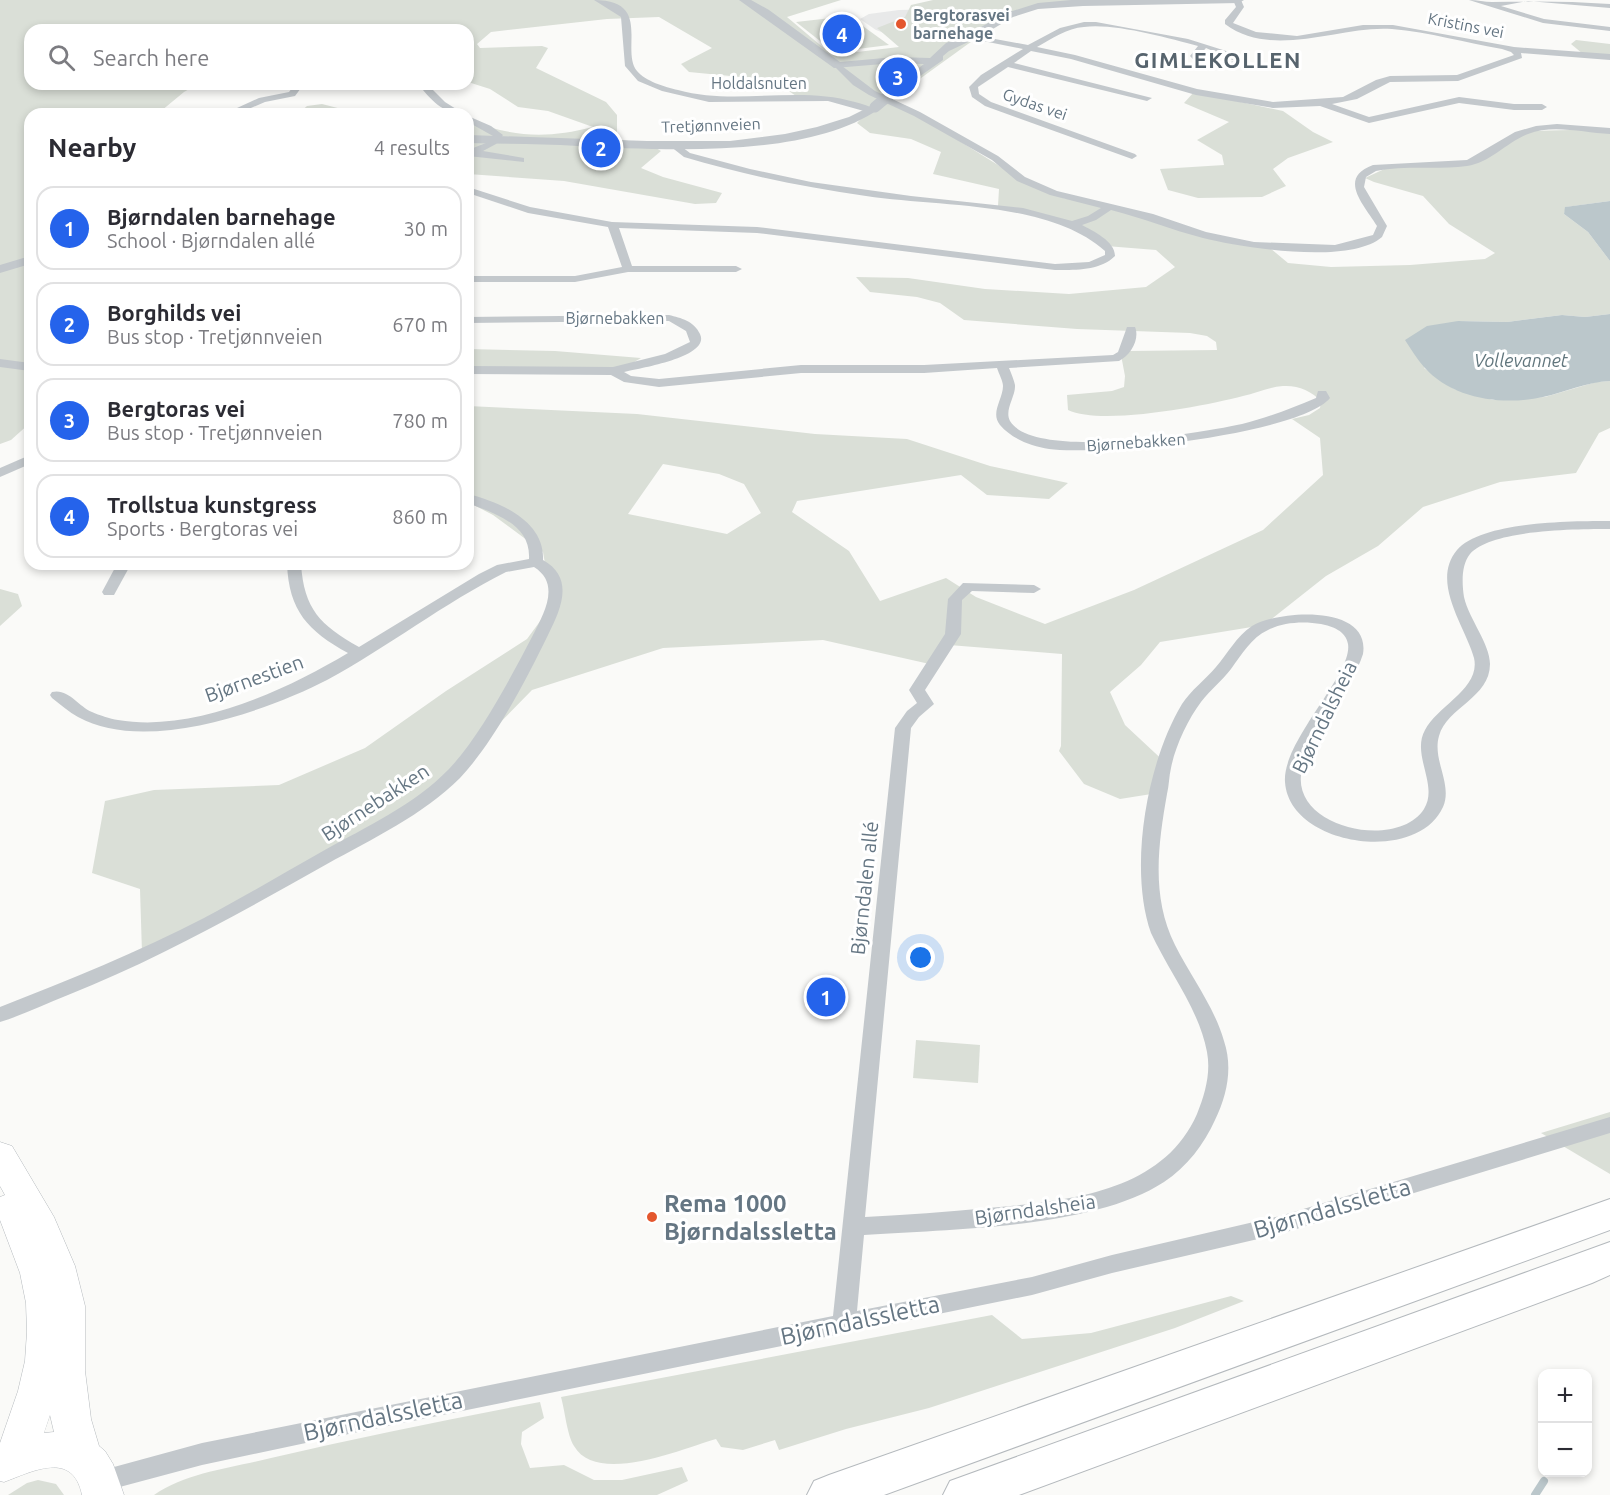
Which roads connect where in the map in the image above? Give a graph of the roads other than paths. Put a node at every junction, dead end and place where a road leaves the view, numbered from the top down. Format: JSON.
{"nodes":[{"id":1,"x":598,"y":0,"type":"edge"},
{"id":2,"x":744,"y":0,"type":"edge"},
{"id":3,"x":1238,"y":0,"type":"edge"},
{"id":4,"x":1473,"y":0,"type":"edge"},
{"id":5,"x":1524,"y":0,"type":"edge"},
{"id":6,"x":1531,"y":0,"type":"edge"},
{"id":7,"x":1489,"y":5,"type":"junction"},
{"id":8,"x":1610,"y":6,"type":"edge"},
{"id":9,"x":1610,"y":29,"type":"edge"},
{"id":10,"x":971,"y":36,"type":"junction"},
{"id":11,"x":1203,"y":46,"type":"dead end"},
{"id":12,"x":1029,"y":47,"type":"junction"},
{"id":13,"x":1514,"y":50,"type":"junction"},
{"id":14,"x":1610,"y":57,"type":"edge"},
{"id":15,"x":933,"y":61,"type":"junction"},
{"id":16,"x":1006,"y":64,"type":"junction"},
{"id":17,"x":838,"y":66,"type":"junction"},
{"id":18,"x":295,"y":90,"type":"edge"},
{"id":19,"x":428,"y":90,"type":"edge"},
{"id":20,"x":1147,"y":98,"type":"dead end"},
{"id":21,"x":1322,"y":103,"type":"junction"},
{"id":22,"x":1542,"y":107,"type":"dead end"},
{"id":23,"x":243,"y":108,"type":"edge"},
{"id":24,"x":449,"y":108,"type":"edge"},
{"id":25,"x":873,"y":108,"type":"junction"},
{"id":26,"x":474,"y":122,"type":"edge"},
{"id":27,"x":1610,"y":132,"type":"edge"},
{"id":28,"x":496,"y":139,"type":"junction"},
{"id":29,"x":474,"y":146,"type":"edge"},
{"id":30,"x":675,"y":146,"type":"junction"},
{"id":31,"x":474,"y":149,"type":"edge"},
{"id":32,"x":1132,"y":156,"type":"dead end"},
{"id":33,"x":521,"y":160,"type":"dead end"},
{"id":34,"x":474,"y":192,"type":"edge"},
{"id":35,"x":1109,"y":207,"type":"junction"},
{"id":36,"x":612,"y":225,"type":"junction"},
{"id":37,"x":1070,"y":225,"type":"junction"},
{"id":38,"x":24,"y":262,"type":"edge"},
{"id":39,"x":0,"y":269,"type":"edge"},
{"id":40,"x":628,"y":269,"type":"junction"},
{"id":41,"x":736,"y":269,"type":"dead end"},
{"id":42,"x":474,"y":279,"type":"edge"},
{"id":43,"x":474,"y":320,"type":"edge"},
{"id":44,"x":1131,"y":329,"type":"dead end"},
{"id":45,"x":0,"y":363,"type":"edge"},
{"id":46,"x":1002,"y":365,"type":"junction"},
{"id":47,"x":24,"y":366,"type":"edge"},
{"id":48,"x":474,"y":370,"type":"edge"},
{"id":49,"x":613,"y":371,"type":"junction"},
{"id":50,"x":1322,"y":394,"type":"dead end"},
{"id":51,"x":24,"y":462,"type":"edge"},
{"id":52,"x":0,"y":473,"type":"edge"},
{"id":53,"x":474,"y":501,"type":"edge"},
{"id":54,"x":1610,"y":525,"type":"edge"},
{"id":55,"x":536,"y":562,"type":"junction"},
{"id":56,"x":121,"y":570,"type":"edge"},
{"id":57,"x":294,"y":570,"type":"edge"},
{"id":58,"x":1034,"y":589,"type":"dead end"},
{"id":59,"x":109,"y":592,"type":"dead end"},
{"id":60,"x":359,"y":652,"type":"junction"},
{"id":61,"x":58,"y":695,"type":"dead end"},
{"id":62,"x":0,"y":1015,"type":"edge"},
{"id":63,"x":1610,"y":1125,"type":"edge"},
{"id":64,"x":0,"y":1155,"type":"edge"},
{"id":65,"x":0,"y":1183,"type":"edge"},
{"id":66,"x":1610,"y":1214,"type":"edge"},
{"id":67,"x":854,"y":1227,"type":"junction"},
{"id":68,"x":1610,"y":1258,"type":"edge"},
{"id":69,"x":844,"y":1323,"type":"junction"},
{"id":70,"x":7,"y":1462,"type":"edge"},
{"id":71,"x":95,"y":1477,"type":"edge"},
{"id":72,"x":829,"y":1495,"type":"edge"},
{"id":73,"x":965,"y":1495,"type":"edge"}],
"edges":[{"from":1,"to":25,"type":"street","name":"Holdalsnuten"},
{"from":2,"to":17,"type":"street"},
{"from":3,"to":10,"type":"street","name":"Tretjønnveien"},
{"from":3,"to":13,"type":"street","name":"Kristins vei"},
{"from":4,"to":7,"type":"street"},
{"from":5,"to":7,"type":"street"},
{"from":6,"to":8,"type":"street"},
{"from":7,"to":9,"type":"street"},
{"from":10,"to":12,"type":"street","name":"Kristins vei"},
{"from":10,"to":15,"type":"street","name":"Tretjønnveien"},
{"from":11,"to":12,"type":"street"},
{"from":12,"to":16,"type":"street","name":"Gydas vei"},
{"from":12,"to":21,"type":"street","name":"Kristins vei"},
{"from":13,"to":14,"type":"street","name":"Kristins vei"},
{"from":13,"to":21,"type":"street","name":"Kristins vei"},
{"from":15,"to":17,"type":"street"},
{"from":15,"to":25,"type":"street","name":"Tretjønnveien","bridge":true},
{"from":16,"to":20,"type":"street","name":"Gydas vei"},
{"from":16,"to":32,"type":"street","name":"Gydas vei"},
{"from":17,"to":35,"type":"street"},
{"from":18,"to":23,"type":"street"},
{"from":19,"to":24,"type":"street"},
{"from":21,"to":22,"type":"street","name":"Kristins vei"},
{"from":25,"to":30,"type":"street","name":"Tretjønnveien"},
{"from":26,"to":28,"type":"street"},
{"from":27,"to":35,"type":"street"},
{"from":28,"to":29,"type":"street","name":"Tretjønnveien"},
{"from":28,"to":30,"type":"street","name":"Tretjønnveien"},
{"from":30,"to":37,"type":"street"},
{"from":31,"to":33,"type":"street"},
{"from":34,"to":36,"type":"street"},
{"from":35,"to":37,"type":"street"},
{"from":36,"to":37,"type":"street"},
{"from":36,"to":40,"type":"street"},
{"from":38,"to":39,"type":"street"},
{"from":40,"to":41,"type":"street"},
{"from":40,"to":42,"type":"street"},
{"from":43,"to":49,"type":"street","name":"Bjørnebakken"},
{"from":44,"to":46,"type":"street","name":"Bjørnebakken"},
{"from":45,"to":47,"type":"street"},
{"from":46,"to":49,"type":"street","name":"Bjørnebakken"},
{"from":46,"to":50,"type":"street","name":"Bjørnebakken"},
{"from":48,"to":49,"type":"street","name":"Bjørnebakken"},
{"from":51,"to":52,"type":"street"},
{"from":53,"to":55,"type":"street"},
{"from":54,"to":67,"type":"street","name":"Bjørndalsheia"},
{"from":55,"to":60,"type":"street","name":"Bjørnestien"},
{"from":55,"to":62,"type":"street","name":"Bjørnebakken"},
{"from":56,"to":59,"type":"street"},
{"from":57,"to":60,"type":"street"},
{"from":58,"to":67,"type":"street","name":"Bjørndalen allé"},
{"from":60,"to":61,"type":"street","name":"Bjørnestien"},
{"from":63,"to":69,"type":"street","name":"Bjørndalssletta"},
{"from":64,"to":71,"type":"main road"},
{"from":65,"to":70,"type":"main road"},
{"from":66,"to":72,"type":"highway"},
{"from":67,"to":69,"type":"street","name":"Bjørndalen allé"},
{"from":68,"to":73,"type":"highway"},
{"from":69,"to":71,"type":"street","name":"Bjørndalssletta"},
{"from":70,"to":71,"type":"main road"}]}
